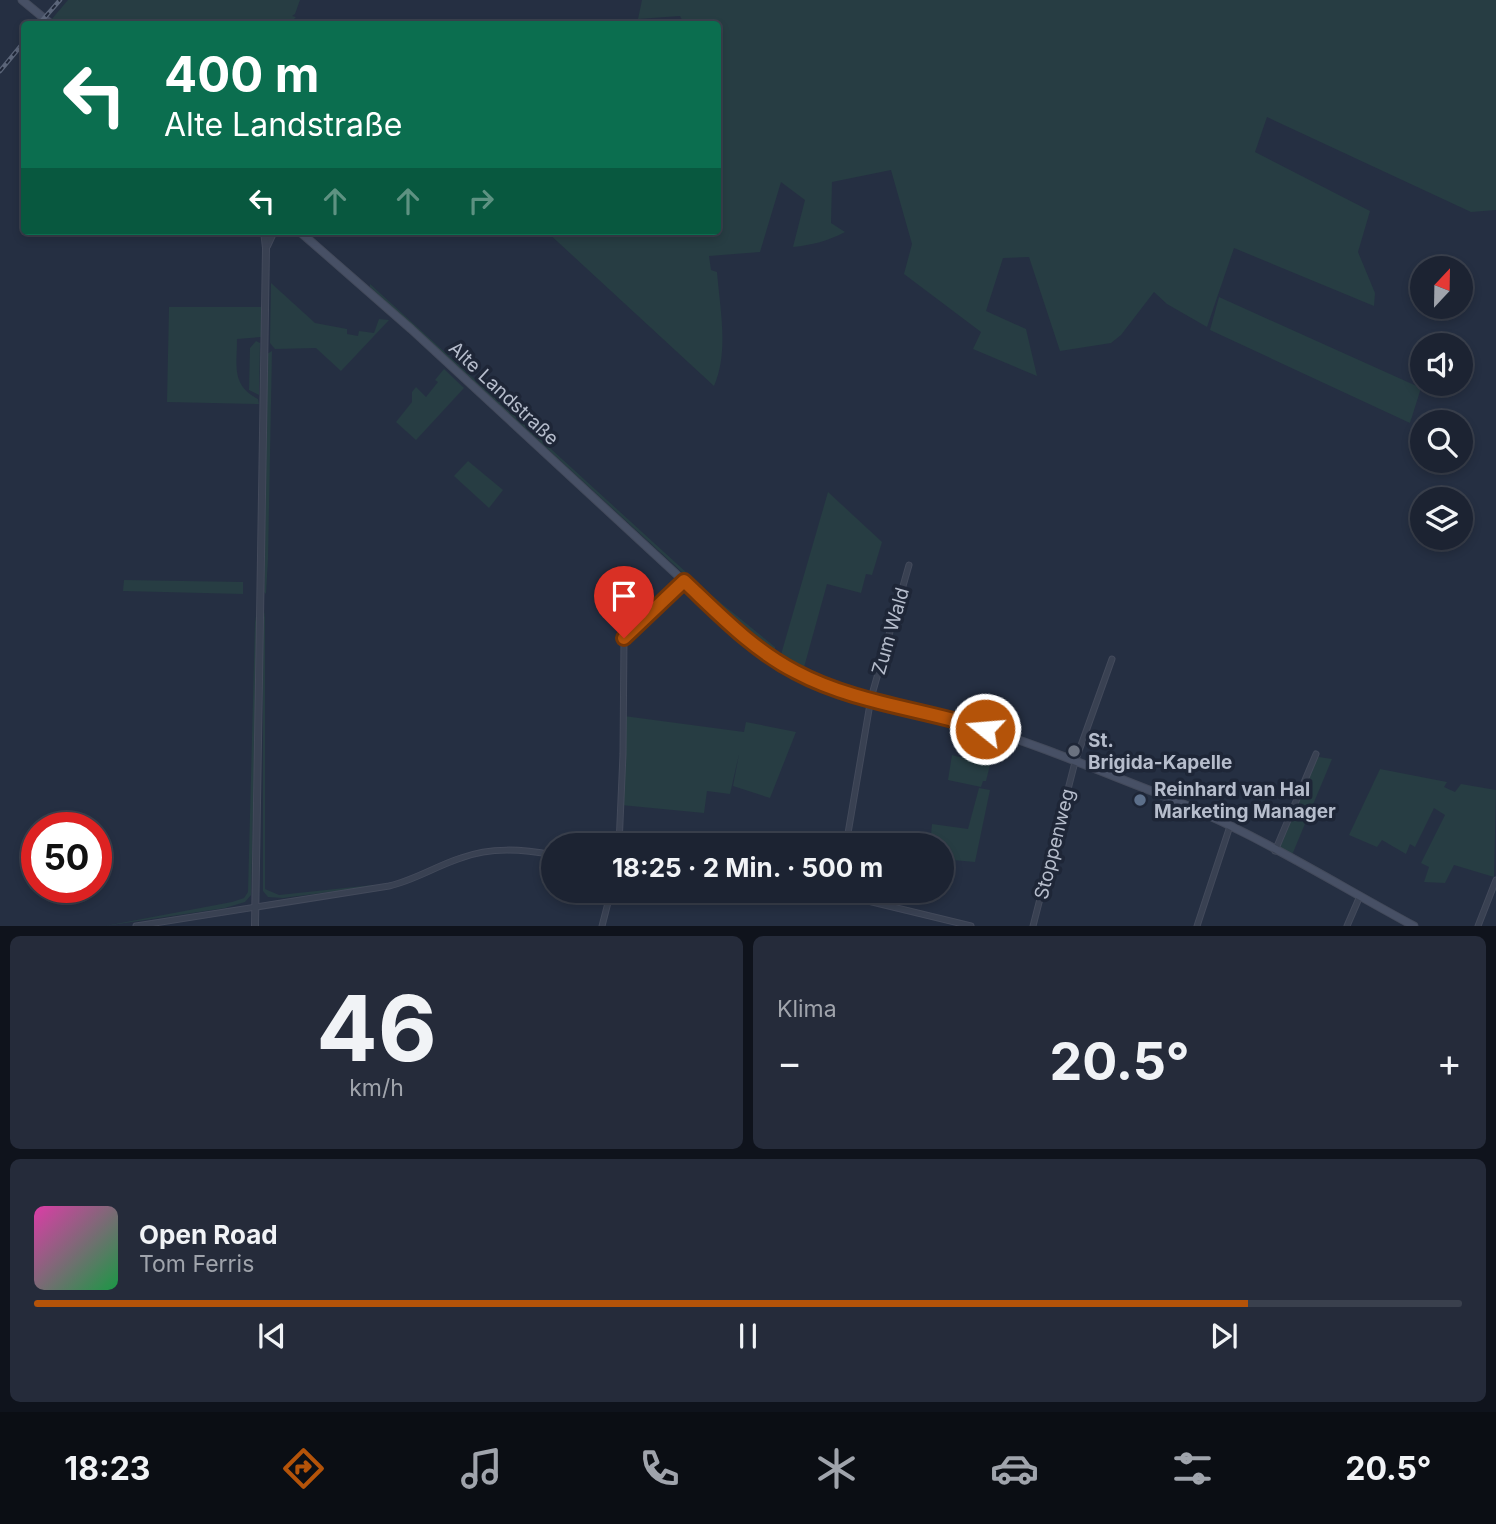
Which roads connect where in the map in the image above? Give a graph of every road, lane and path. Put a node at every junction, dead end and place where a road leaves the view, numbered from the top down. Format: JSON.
{"nodes":[{"id":1,"x":22,"y":0,"type":"edge"},
{"id":2,"x":47,"y":21,"type":"edge"},
{"id":3,"x":265,"y":235,"type":"edge"},
{"id":4,"x":271,"y":235,"type":"edge"},
{"id":5,"x":304,"y":235,"type":"edge"},
{"id":6,"x":267,"y":248,"type":"junction"},
{"id":7,"x":909,"y":565,"type":"dead end"},
{"id":8,"x":684,"y":581,"type":"junction"},
{"id":9,"x":1112,"y":659,"type":"dead end"},
{"id":10,"x":871,"y":698,"type":"junction"},
{"id":11,"x":1316,"y":754,"type":"dead end"},
{"id":12,"x":1075,"y":762,"type":"junction"},
{"id":13,"x":1230,"y":826,"type":"junction"},
{"id":14,"x":619,"y":833,"type":"edge"},
{"id":15,"x":848,"y":833,"type":"edge"},
{"id":16,"x":1275,"y":851,"type":"junction"},
{"id":17,"x":541,"y":853,"type":"edge"},
{"id":18,"x":1496,"y":880,"type":"edge"},
{"id":19,"x":1360,"y":896,"type":"junction"},
{"id":20,"x":608,"y":903,"type":"edge"},
{"id":21,"x":882,"y":903,"type":"edge"},
{"id":22,"x":256,"y":906,"type":"junction"},
{"id":23,"x":136,"y":926,"type":"edge"},
{"id":24,"x":255,"y":926,"type":"edge"},
{"id":25,"x":602,"y":926,"type":"edge"},
{"id":26,"x":971,"y":926,"type":"edge"},
{"id":27,"x":1033,"y":926,"type":"edge"},
{"id":28,"x":1197,"y":926,"type":"edge"},
{"id":29,"x":1347,"y":926,"type":"edge"},
{"id":30,"x":1414,"y":926,"type":"edge"},
{"id":31,"x":1478,"y":926,"type":"edge"}],
"edges":[{"from":1,"to":2,"type":"main road"},
{"from":3,"to":6,"type":"street"},
{"from":4,"to":6,"type":"street"},
{"from":5,"to":8,"type":"main road","name":"Alte Landstraße"},
{"from":6,"to":22,"type":"street"},
{"from":7,"to":10,"type":"street","name":"Zum Wald"},
{"from":8,"to":10,"type":"main road","name":"Alte Landstraße"},
{"from":8,"to":14,"type":"street"},
{"from":9,"to":12,"type":"street","name":"Stoppenweg"},
{"from":10,"to":12,"type":"main road","name":"Alte Landstraße"},
{"from":10,"to":15,"type":"street","name":"Zum Wald"},
{"from":11,"to":16,"type":"street"},
{"from":12,"to":13,"type":"main road","name":"Alte Landstraße"},
{"from":12,"to":27,"type":"street","name":"Stoppenweg"},
{"from":13,"to":16,"type":"main road","name":"Alte Landstraße"},
{"from":13,"to":28,"type":"street"},
{"from":16,"to":19,"type":"main road","name":"Alte Landstraße"},
{"from":17,"to":22,"type":"street"},
{"from":18,"to":31,"type":"street"},
{"from":19,"to":29,"type":"street"},
{"from":19,"to":30,"type":"main road","name":"Alte Landstraße"},
{"from":20,"to":25,"type":"street"},
{"from":21,"to":26,"type":"street"},
{"from":22,"to":23,"type":"street"},
{"from":22,"to":24,"type":"street"}]}
